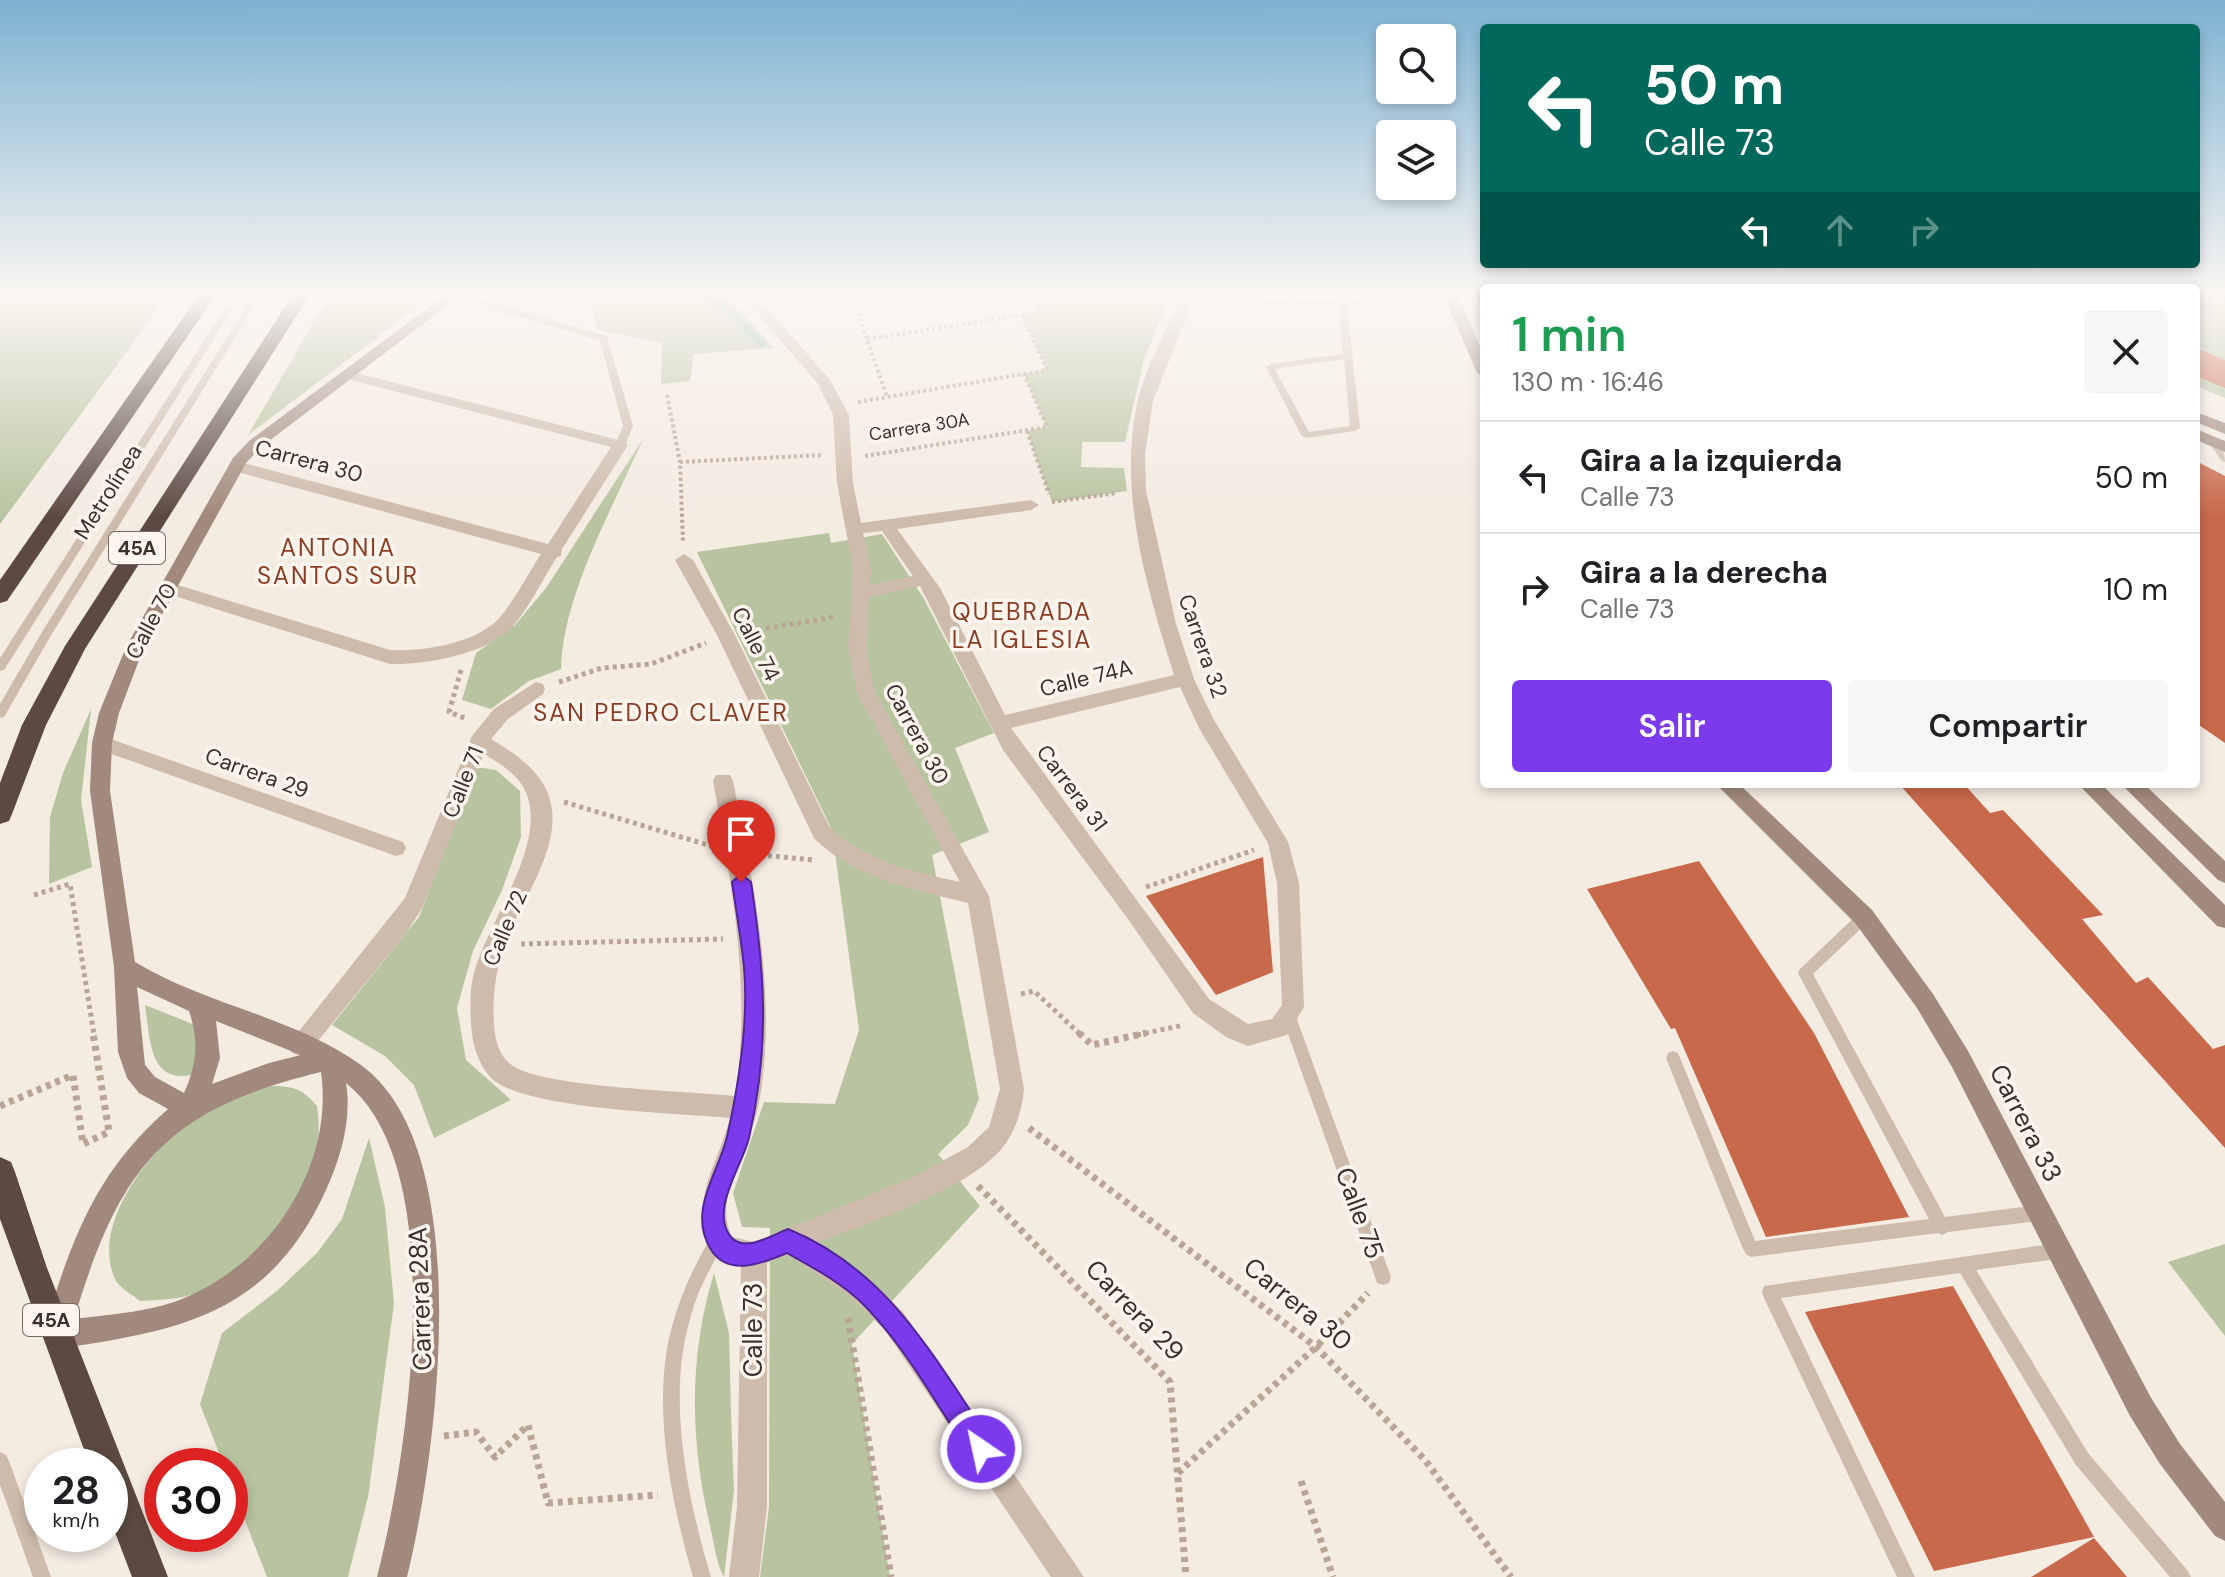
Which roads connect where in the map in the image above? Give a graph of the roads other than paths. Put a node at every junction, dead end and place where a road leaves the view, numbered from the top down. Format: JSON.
{"nodes":[{"id":1,"x":156,"y":370,"type":"edge"},
{"id":2,"x":190,"y":370,"type":"edge"},
{"id":3,"x":212,"y":370,"type":"edge"},
{"id":4,"x":253,"y":370,"type":"edge"},
{"id":5,"x":355,"y":370,"type":"edge"},
{"id":6,"x":612,"y":370,"type":"edge"},
{"id":7,"x":814,"y":370,"type":"edge"},
{"id":8,"x":1158,"y":370,"type":"edge"},
{"id":9,"x":1271,"y":370,"type":"edge"},
{"id":10,"x":1349,"y":370,"type":"edge"},
{"id":11,"x":348,"y":375,"type":"junction"},
{"id":12,"x":2200,"y":419,"type":"edge"},
{"id":13,"x":2225,"y":429,"type":"edge"},
{"id":14,"x":2218,"y":444,"type":"edge"},
{"id":15,"x":620,"y":445,"type":"junction"},
{"id":16,"x":2225,"y":459,"type":"edge"},
{"id":17,"x":236,"y":466,"type":"junction"},
{"id":18,"x":1031,"y":505,"type":"road end"},
{"id":19,"x":886,"y":525,"type":"junction"},
{"id":20,"x":856,"y":529,"type":"junction"},
{"id":21,"x":555,"y":552,"type":"junction"},
{"id":22,"x":684,"y":560,"type":"road end"},
{"id":23,"x":925,"y":579,"type":"junction"},
{"id":24,"x":168,"y":588,"type":"junction"},
{"id":25,"x":861,"y":593,"type":"junction"},
{"id":26,"x":0,"y":596,"type":"edge"},
{"id":27,"x":0,"y":667,"type":"edge"},
{"id":28,"x":1185,"y":679,"type":"junction"},
{"id":29,"x":536,"y":689,"type":"road end"},
{"id":30,"x":0,"y":714,"type":"edge"},
{"id":31,"x":998,"y":724,"type":"junction"},
{"id":32,"x":483,"y":735,"type":"junction"},
{"id":33,"x":102,"y":743,"type":"junction"},
{"id":34,"x":723,"y":781,"type":"dead end"},
{"id":35,"x":1730,"y":788,"type":"edge"},
{"id":36,"x":2092,"y":788,"type":"edge"},
{"id":37,"x":2135,"y":788,"type":"edge"},
{"id":38,"x":0,"y":814,"type":"edge"},
{"id":39,"x":396,"y":848,"type":"dead end"},
{"id":40,"x":2225,"y":874,"type":"edge"},
{"id":41,"x":978,"y":896,"type":"junction"},
{"id":42,"x":1864,"y":917,"type":"junction"},
{"id":43,"x":2225,"y":919,"type":"edge"},
{"id":44,"x":125,"y":967,"type":"junction"},
{"id":45,"x":199,"y":1006,"type":"junction"},
{"id":46,"x":1289,"y":1017,"type":"junction"},
{"id":47,"x":300,"y":1045,"type":"junction"},
{"id":48,"x":1673,"y":1058,"type":"dead end"},
{"id":49,"x":331,"y":1059,"type":"junction"},
{"id":50,"x":189,"y":1108,"type":"junction"},
{"id":51,"x":746,"y":1108,"type":"junction"},
{"id":52,"x":0,"y":1172,"type":"edge"},
{"id":53,"x":2038,"y":1213,"type":"junction"},
{"id":54,"x":1942,"y":1227,"type":"junction"},
{"id":55,"x":718,"y":1239,"type":"junction"},
{"id":56,"x":788,"y":1241,"type":"junction"},
{"id":57,"x":2057,"y":1251,"type":"junction"},
{"id":58,"x":754,"y":1255,"type":"junction"},
{"id":59,"x":1964,"y":1265,"type":"junction"},
{"id":60,"x":1383,"y":1277,"type":"road end"},
{"id":61,"x":56,"y":1335,"type":"junction"},
{"id":62,"x":100,"y":1448,"type":"edge"},
{"id":63,"x":0,"y":1461,"type":"edge"},
{"id":64,"x":128,"y":1520,"type":"edge"},
{"id":65,"x":2225,"y":1526,"type":"edge"},
{"id":66,"x":394,"y":1572,"type":"edge"},
{"id":67,"x":42,"y":1577,"type":"edge"},
{"id":68,"x":150,"y":1577,"type":"edge"},
{"id":69,"x":702,"y":1577,"type":"edge"},
{"id":70,"x":744,"y":1577,"type":"edge"},
{"id":71,"x":1069,"y":1577,"type":"edge"},
{"id":72,"x":1906,"y":1577,"type":"edge"},
{"id":73,"x":2182,"y":1577,"type":"edge"}],
"edges":[{"from":1,"to":26,"type":"highway"},
{"from":2,"to":27,"type":"lane","name":"Metrolínea"},
{"from":3,"to":30,"type":"lane","name":"Metrolínea"},
{"from":4,"to":38,"type":"highway","number":"45A"},
{"from":5,"to":11,"type":"street","name":"Calle 70"},
{"from":6,"to":15,"type":"lane"},
{"from":7,"to":20,"type":"street","name":"Carrera 30"},
{"from":8,"to":28,"type":"street","name":"Carrera 32"},
{"from":9,"to":10,"type":"lane"},
{"from":11,"to":15,"type":"street"},
{"from":11,"to":17,"type":"street","name":"Calle 70"},
{"from":12,"to":13,"type":"street"},
{"from":14,"to":16,"type":"lane"},
{"from":15,"to":21,"type":"street"},
{"from":17,"to":21,"type":"street","name":"Carrera 30"},
{"from":17,"to":24,"type":"street","name":"Calle 70"},
{"from":18,"to":19,"type":"street"},
{"from":19,"to":20,"type":"street"},
{"from":19,"to":23,"type":"street","name":"Carrera 31"},
{"from":20,"to":25,"type":"street","name":"Carrera 30"},
{"from":21,"to":24,"type":"street"},
{"from":22,"to":41,"type":"street","name":"Calle 74"},
{"from":23,"to":25,"type":"street"},
{"from":23,"to":31,"type":"street","name":"Carrera 31"},
{"from":24,"to":33,"type":"street","name":"Calle 70"},
{"from":25,"to":41,"type":"street","name":"Carrera 30"},
{"from":28,"to":31,"type":"street","name":"Calle 74A"},
{"from":28,"to":46,"type":"street","name":"Carrera 32"},
{"from":29,"to":32,"type":"street","name":"Calle 71"},
{"from":31,"to":46,"type":"street","name":"Carrera 31"},
{"from":32,"to":47,"type":"street","name":"Calle 71"},
{"from":32,"to":51,"type":"street","name":"Calle 72"},
{"from":33,"to":39,"type":"street","name":"Carrera 29"},
{"from":33,"to":44,"type":"street","name":"Calle 70"},
{"from":34,"to":51,"type":"street"},
{"from":35,"to":42,"type":"street","name":"Carrera 33"},
{"from":36,"to":43,"type":"street"},
{"from":37,"to":40,"type":"street"},
{"from":41,"to":56,"type":"street","name":"Carrera 30"},
{"from":42,"to":53,"type":"street","name":"Carrera 33"},
{"from":42,"to":54,"type":"lane"},
{"from":44,"to":45,"type":"street"},
{"from":44,"to":50,"type":"street","name":"Calle 70"},
{"from":45,"to":47,"type":"street"},
{"from":45,"to":50,"type":"street"},
{"from":46,"to":60,"type":"lane","name":"Calle 75"},
{"from":47,"to":49,"type":"street"},
{"from":48,"to":54,"type":"lane"},
{"from":49,"to":50,"type":"street"},
{"from":49,"to":61,"type":"street"},
{"from":49,"to":66,"type":"street","name":"Carrera 28A"},
{"from":50,"to":61,"type":"street"},
{"from":51,"to":55,"type":"street"},
{"from":52,"to":61,"type":"highway","number":"45A"},
{"from":53,"to":54,"type":"lane"},
{"from":53,"to":57,"type":"street","name":"Carrera 33"},
{"from":55,"to":58,"type":"street","name":"Calle 73"},
{"from":55,"to":69,"type":"lane"},
{"from":56,"to":58,"type":"street"},
{"from":56,"to":71,"type":"street"},
{"from":57,"to":59,"type":"lane"},
{"from":57,"to":65,"type":"street","name":"Carrera 33"},
{"from":58,"to":70,"type":"street","name":"Calle 73"},
{"from":59,"to":72,"type":"lane"},
{"from":59,"to":73,"type":"lane"},
{"from":61,"to":62,"type":"highway","number":"45A"},
{"from":63,"to":67,"type":"lane"},
{"from":64,"to":68,"type":"highway"}]}
